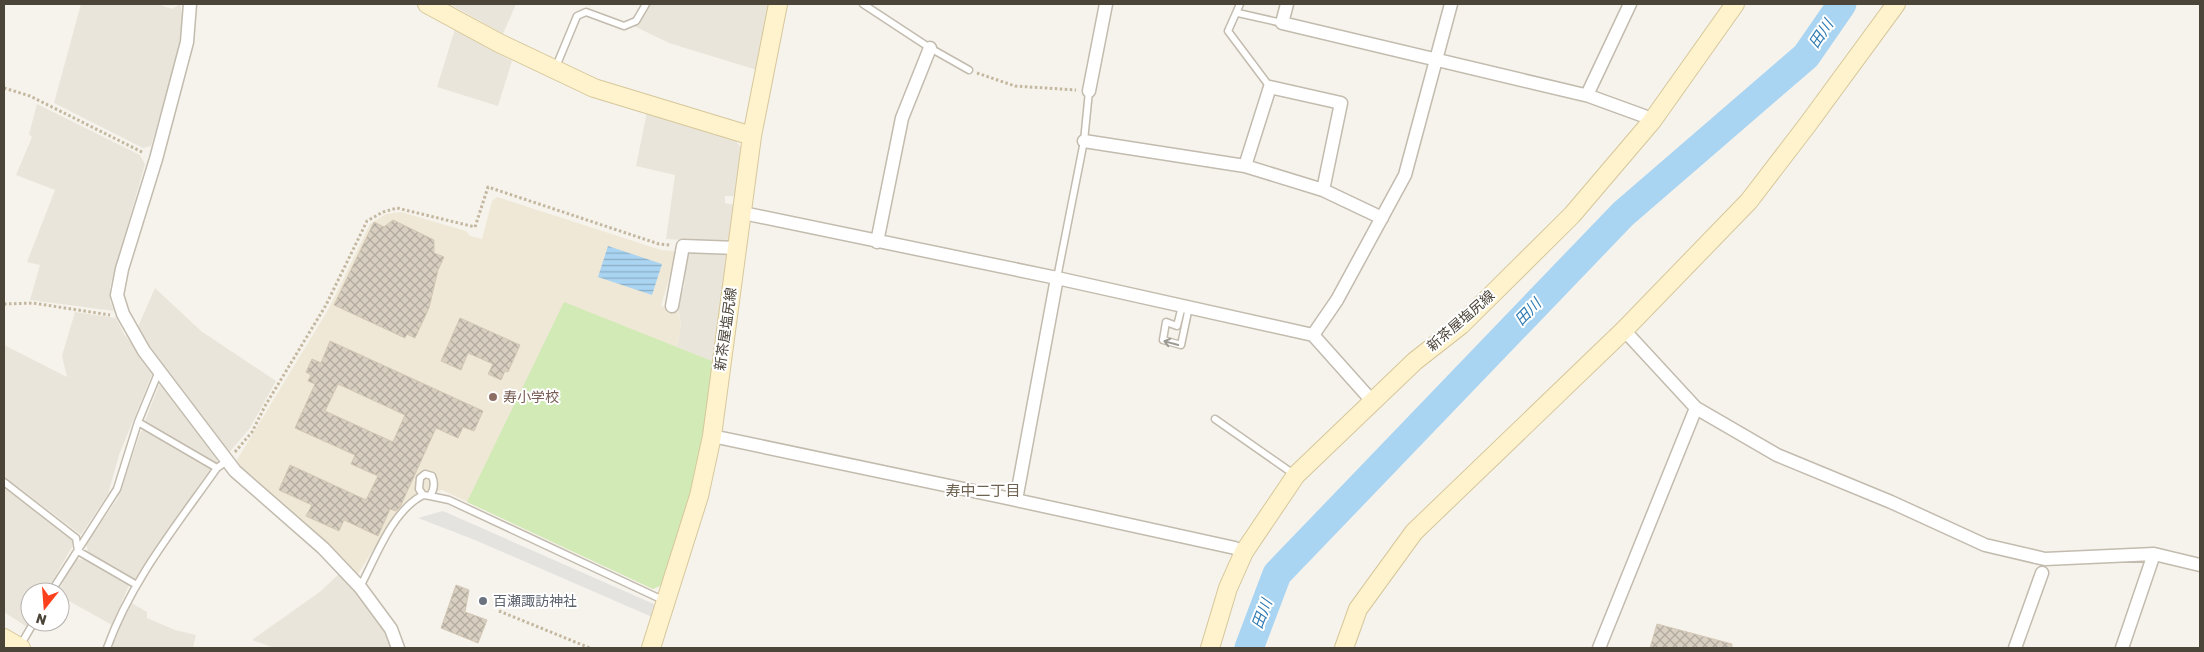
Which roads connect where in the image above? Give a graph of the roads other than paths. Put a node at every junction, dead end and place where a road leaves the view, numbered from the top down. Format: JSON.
{"nodes":[{"id":1,"x":190,"y":4,"type":"edge"},
{"id":2,"x":427,"y":4,"type":"edge"},
{"id":3,"x":646,"y":4,"type":"edge"},
{"id":4,"x":778,"y":4,"type":"edge"},
{"id":5,"x":864,"y":4,"type":"edge"},
{"id":6,"x":1106,"y":4,"type":"edge"},
{"id":7,"x":1240,"y":4,"type":"edge"},
{"id":8,"x":1287,"y":4,"type":"edge"},
{"id":9,"x":1451,"y":4,"type":"edge"},
{"id":10,"x":1629,"y":4,"type":"edge"},
{"id":11,"x":1735,"y":4,"type":"edge"},
{"id":12,"x":1896,"y":4,"type":"edge"},
{"id":13,"x":1238,"y":13,"type":"junction"},
{"id":14,"x":1282,"y":23,"type":"junction"},
{"id":15,"x":930,"y":48,"type":"junction"},
{"id":16,"x":1435,"y":59,"type":"junction"},
{"id":17,"x":554,"y":70,"type":"junction"},
{"id":18,"x":969,"y":70,"type":"road end"},
{"id":19,"x":1270,"y":87,"type":"junction"},
{"id":20,"x":1089,"y":91,"type":"joint"},
{"id":21,"x":1587,"y":96,"type":"junction"},
{"id":22,"x":1652,"y":121,"type":"junction"},
{"id":23,"x":752,"y":136,"type":"junction"},
{"id":24,"x":1084,"y":141,"type":"junction"},
{"id":25,"x":1245,"y":166,"type":"junction"},
{"id":26,"x":1322,"y":190,"type":"junction"},
{"id":27,"x":743,"y":213,"type":"junction"},
{"id":28,"x":1382,"y":218,"type":"junction"},
{"id":29,"x":877,"y":242,"type":"junction"},
{"id":30,"x":737,"y":248,"type":"junction"},
{"id":31,"x":1057,"y":278,"type":"junction"},
{"id":32,"x":672,"y":306,"type":"dead end"},
{"id":33,"x":1186,"y":306,"type":"junction"},
{"id":34,"x":1624,"y":330,"type":"junction"},
{"id":35,"x":1313,"y":335,"type":"junction"},
{"id":36,"x":159,"y":371,"type":"junction"},
{"id":37,"x":1372,"y":401,"type":"junction"},
{"id":38,"x":1696,"y":408,"type":"junction"},
{"id":39,"x":1215,"y":419,"type":"dead end"},
{"id":40,"x":138,"y":422,"type":"junction"},
{"id":41,"x":712,"y":436,"type":"junction"},
{"id":42,"x":222,"y":465,"type":"junction"},
{"id":43,"x":1296,"y":475,"type":"junction"},
{"id":44,"x":4,"y":482,"type":"edge"},
{"id":45,"x":1016,"y":500,"type":"junction"},
{"id":46,"x":1235,"y":548,"type":"dead end"},
{"id":47,"x":78,"y":551,"type":"junction"},
{"id":48,"x":2154,"y":554,"type":"junction"},
{"id":49,"x":2200,"y":565,"type":"edge"},
{"id":50,"x":2042,"y":573,"type":"dead end"},
{"id":51,"x":57,"y":582,"type":"edge"},
{"id":52,"x":135,"y":584,"type":"junction"},
{"id":53,"x":360,"y":587,"type":"junction"},
{"id":54,"x":666,"y":601,"type":"junction"},
{"id":55,"x":28,"y":632,"type":"edge"},
{"id":56,"x":4,"y":638,"type":"edge"},
{"id":57,"x":19,"y":648,"type":"edge"},
{"id":58,"x":107,"y":648,"type":"edge"},
{"id":59,"x":398,"y":648,"type":"edge"},
{"id":60,"x":651,"y":648,"type":"edge"},
{"id":61,"x":1210,"y":648,"type":"edge"},
{"id":62,"x":1344,"y":648,"type":"edge"},
{"id":63,"x":1599,"y":648,"type":"edge"},
{"id":64,"x":2015,"y":648,"type":"edge"},
{"id":65,"x":2122,"y":648,"type":"edge"}],
"edges":[{"from":1,"to":36,"type":"street"},
{"from":2,"to":17,"type":"main road"},
{"from":3,"to":17,"type":"lane"},
{"from":4,"to":23,"type":"main road","name":"新茶屋塩尻線"},
{"from":5,"to":15,"type":"lane"},
{"from":6,"to":20,"type":"street"},
{"from":7,"to":13,"type":"lane"},
{"from":8,"to":14,"type":"street"},
{"from":9,"to":16,"type":"street"},
{"from":10,"to":21,"type":"street"},
{"from":11,"to":22,"type":"main road","name":"新茶屋塩尻線"},
{"from":12,"to":34,"type":"main road"},
{"from":13,"to":14,"type":"lane"},
{"from":13,"to":19,"type":"lane"},
{"from":14,"to":16,"type":"street"},
{"from":15,"to":18,"type":"lane"},
{"from":15,"to":29,"type":"street"},
{"from":16,"to":21,"type":"street"},
{"from":16,"to":28,"type":"street"},
{"from":17,"to":23,"type":"main road"},
{"from":19,"to":25,"type":"street"},
{"from":19,"to":26,"type":"street"},
{"from":20,"to":24,"type":"lane"},
{"from":21,"to":22,"type":"street"},
{"from":22,"to":37,"type":"main road","name":"新茶屋塩尻線"},
{"from":23,"to":27,"type":"main road","name":"新茶屋塩尻線"},
{"from":24,"to":25,"type":"street"},
{"from":24,"to":31,"type":"lane"},
{"from":25,"to":26,"type":"street"},
{"from":26,"to":28,"type":"street"},
{"from":27,"to":29,"type":"street"},
{"from":27,"to":30,"type":"main road","name":"新茶屋塩尻線"},
{"from":28,"to":35,"type":"street"},
{"from":29,"to":31,"type":"street"},
{"from":30,"to":32,"type":"street"},
{"from":30,"to":41,"type":"main road","name":"新茶屋塩尻線"},
{"from":31,"to":33,"type":"street"},
{"from":31,"to":45,"type":"street"},
{"from":33,"to":33,"type":"lane","one_way":true},
{"from":33,"to":35,"type":"street"},
{"from":34,"to":38,"type":"street"},
{"from":34,"to":62,"type":"main road"},
{"from":35,"to":37,"type":"street"},
{"from":36,"to":40,"type":"lane"},
{"from":36,"to":42,"type":"street"},
{"from":37,"to":43,"type":"main road","name":"新茶屋塩尻線"},
{"from":38,"to":48,"type":"street"},
{"from":38,"to":63,"type":"street"},
{"from":39,"to":43,"type":"lane"},
{"from":40,"to":42,"type":"lane"},
{"from":40,"to":47,"type":"lane"},
{"from":41,"to":45,"type":"street"},
{"from":41,"to":54,"type":"main road","name":"新茶屋塩尻線"},
{"from":42,"to":52,"type":"lane"},
{"from":42,"to":53,"type":"street"},
{"from":43,"to":61,"type":"main road","name":"新茶屋塩尻線"},
{"from":44,"to":47,"type":"lane"},
{"from":45,"to":46,"type":"street"},
{"from":47,"to":51,"type":"lane"},
{"from":47,"to":52,"type":"lane"},
{"from":48,"to":49,"type":"street"},
{"from":48,"to":65,"type":"street"},
{"from":50,"to":64,"type":"street"},
{"from":52,"to":58,"type":"lane"},
{"from":53,"to":54,"type":"lane"},
{"from":53,"to":59,"type":"street"},
{"from":54,"to":60,"type":"main road","name":"新茶屋塩尻線"},
{"from":55,"to":57,"type":"lane"},
{"from":56,"to":57,"type":"main road"}]}
